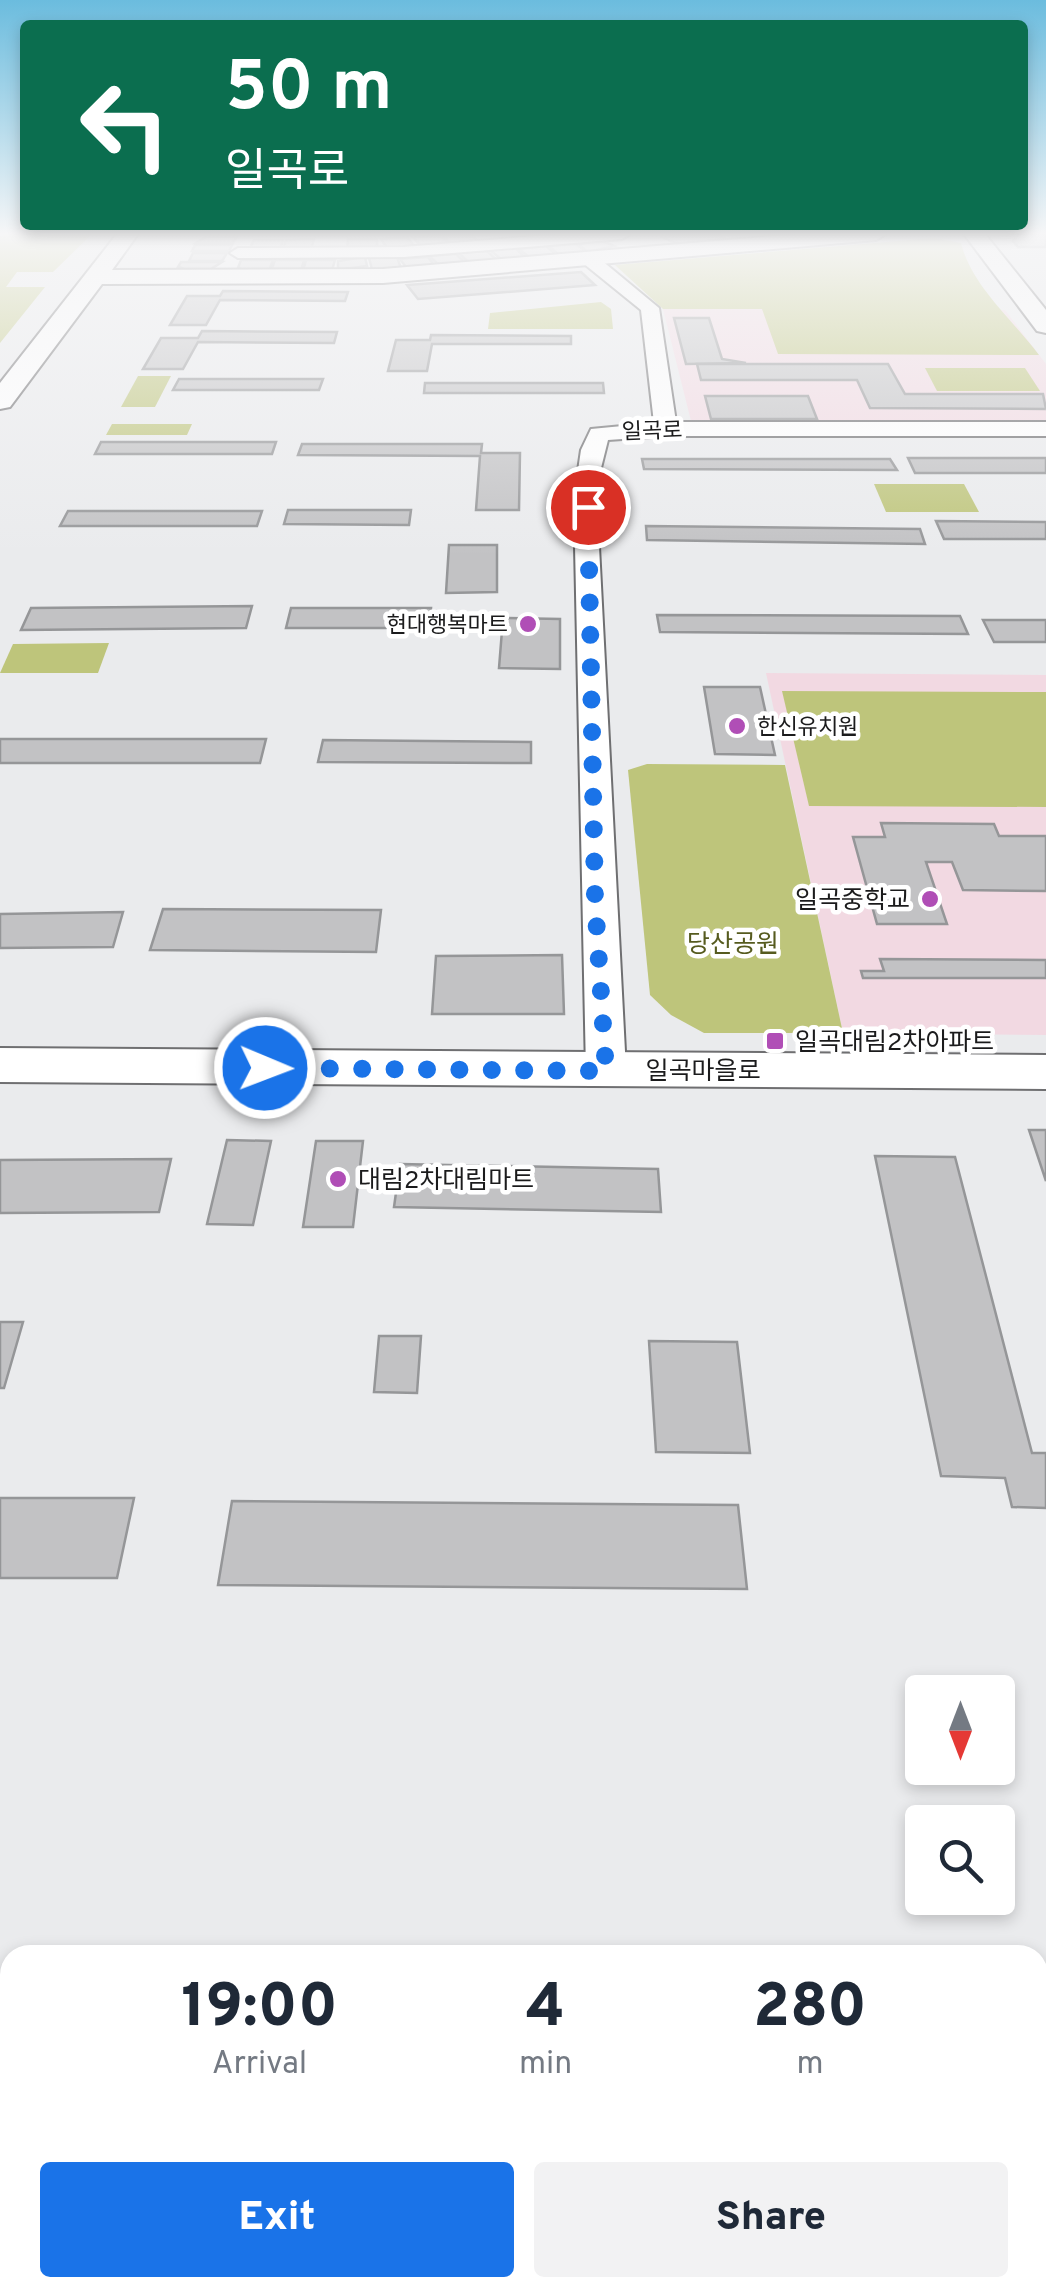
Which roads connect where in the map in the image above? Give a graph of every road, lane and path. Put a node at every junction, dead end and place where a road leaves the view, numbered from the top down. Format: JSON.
{"nodes":[{"id":1,"x":46,"y":341,"type":"edge"},
{"id":2,"x":654,"y":341,"type":"edge"},
{"id":3,"x":0,"y":400,"type":"edge"},
{"id":4,"x":666,"y":429,"type":"junction"},
{"id":5,"x":1046,"y":429,"type":"edge"},
{"id":6,"x":0,"y":1065,"type":"edge"},
{"id":7,"x":606,"y":1071,"type":"junction"},
{"id":8,"x":1046,"y":1072,"type":"edge"}],
"edges":[{"from":1,"to":3,"type":"street"},
{"from":2,"to":4,"type":"street"},
{"from":4,"to":5,"type":"street","name":"일곡로"},
{"from":4,"to":7,"type":"street","name":"일곡로"},
{"from":6,"to":7,"type":"street","name":"일곡마을로"},
{"from":7,"to":8,"type":"street","name":"일곡마을로"}]}
